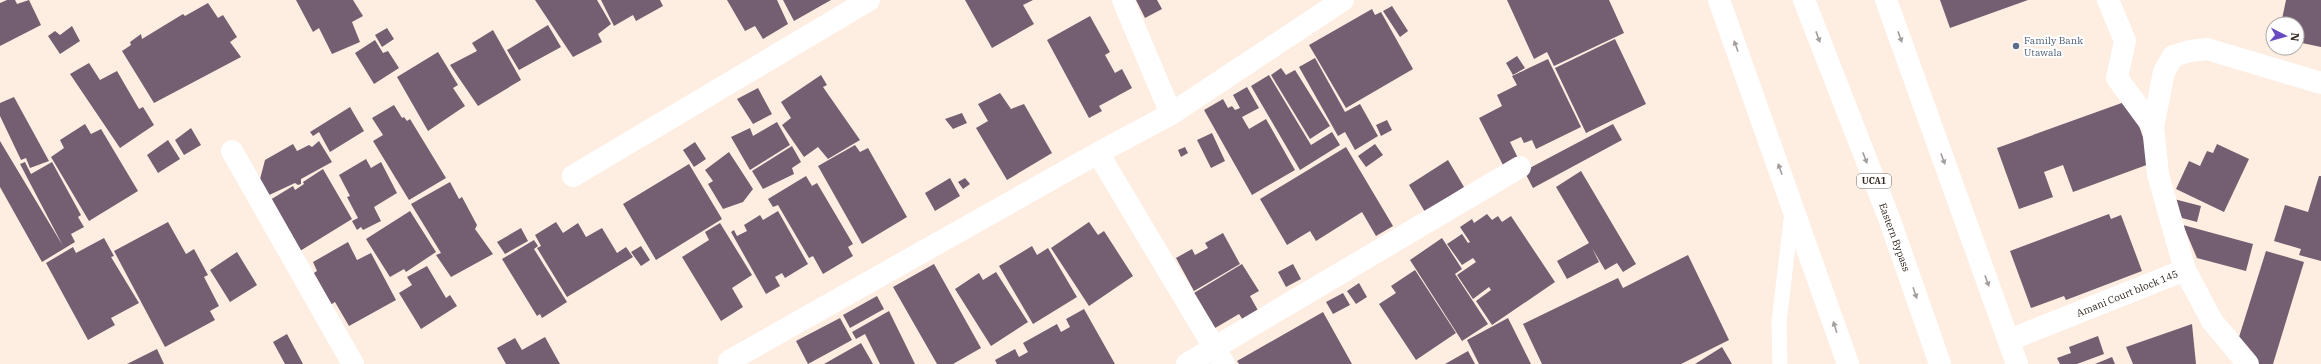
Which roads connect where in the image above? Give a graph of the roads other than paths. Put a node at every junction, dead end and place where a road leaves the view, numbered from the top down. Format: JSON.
{"nodes":[{"id":1,"x":869,"y":0,"type":"edge"},
{"id":2,"x":1123,"y":0,"type":"edge"},
{"id":3,"x":1343,"y":0,"type":"edge"},
{"id":4,"x":1719,"y":0,"type":"edge"},
{"id":5,"x":1804,"y":0,"type":"edge"},
{"id":6,"x":1886,"y":0,"type":"edge"},
{"id":7,"x":2108,"y":0,"type":"edge"},
{"id":8,"x":2321,"y":83,"type":"edge"},
{"id":9,"x":1171,"y":114,"type":"junction"},
{"id":10,"x":2153,"y":127,"type":"junction"},
{"id":11,"x":232,"y":151,"type":"dead end"},
{"id":12,"x":1098,"y":153,"type":"junction"},
{"id":13,"x":1520,"y":167,"type":"dead end"},
{"id":14,"x":573,"y":176,"type":"dead end"},
{"id":15,"x":1793,"y":206,"type":"junction"},
{"id":16,"x":2185,"y":270,"type":"junction"},
{"id":17,"x":2008,"y":340,"type":"junction"},
{"id":18,"x":1220,"y":356,"type":"edge"},
{"id":19,"x":729,"y":361,"type":"dead end"},
{"id":20,"x":353,"y":364,"type":"edge"},
{"id":21,"x":1187,"y":364,"type":"edge"},
{"id":22,"x":1780,"y":364,"type":"edge"},
{"id":23,"x":1848,"y":364,"type":"edge"},
{"id":24,"x":1940,"y":364,"type":"edge"},
{"id":25,"x":2017,"y":364,"type":"edge"},
{"id":26,"x":2248,"y":364,"type":"edge"}],
"edges":[{"from":1,"to":14,"type":"street"},
{"from":2,"to":9,"type":"street"},
{"from":3,"to":9,"type":"street"},
{"from":15,"to":4,"type":"street","one_way":true},
{"from":5,"to":24,"type":"street","name":"Eastern Bypass","number":"UCA1","one_way":true},
{"from":6,"to":17,"type":"street","one_way":true},
{"from":7,"to":10,"type":"street"},
{"from":8,"to":10,"type":"street","name":"Amani Court block 145"},
{"from":9,"to":12,"type":"street"},
{"from":10,"to":16,"type":"street","name":"Amani Court block 145"},
{"from":11,"to":20,"type":"street"},
{"from":12,"to":18,"type":"street"},
{"from":12,"to":19,"type":"street"},
{"from":13,"to":18,"type":"street"},
{"from":15,"to":22,"type":"lane"},
{"from":23,"to":15,"type":"street","one_way":true},
{"from":16,"to":17,"type":"street","name":"Amani Court block 145"},
{"from":16,"to":26,"type":"street","name":"Amani Court block 145"},
{"from":17,"to":25,"type":"street"},
{"from":18,"to":21,"type":"street"}]}
